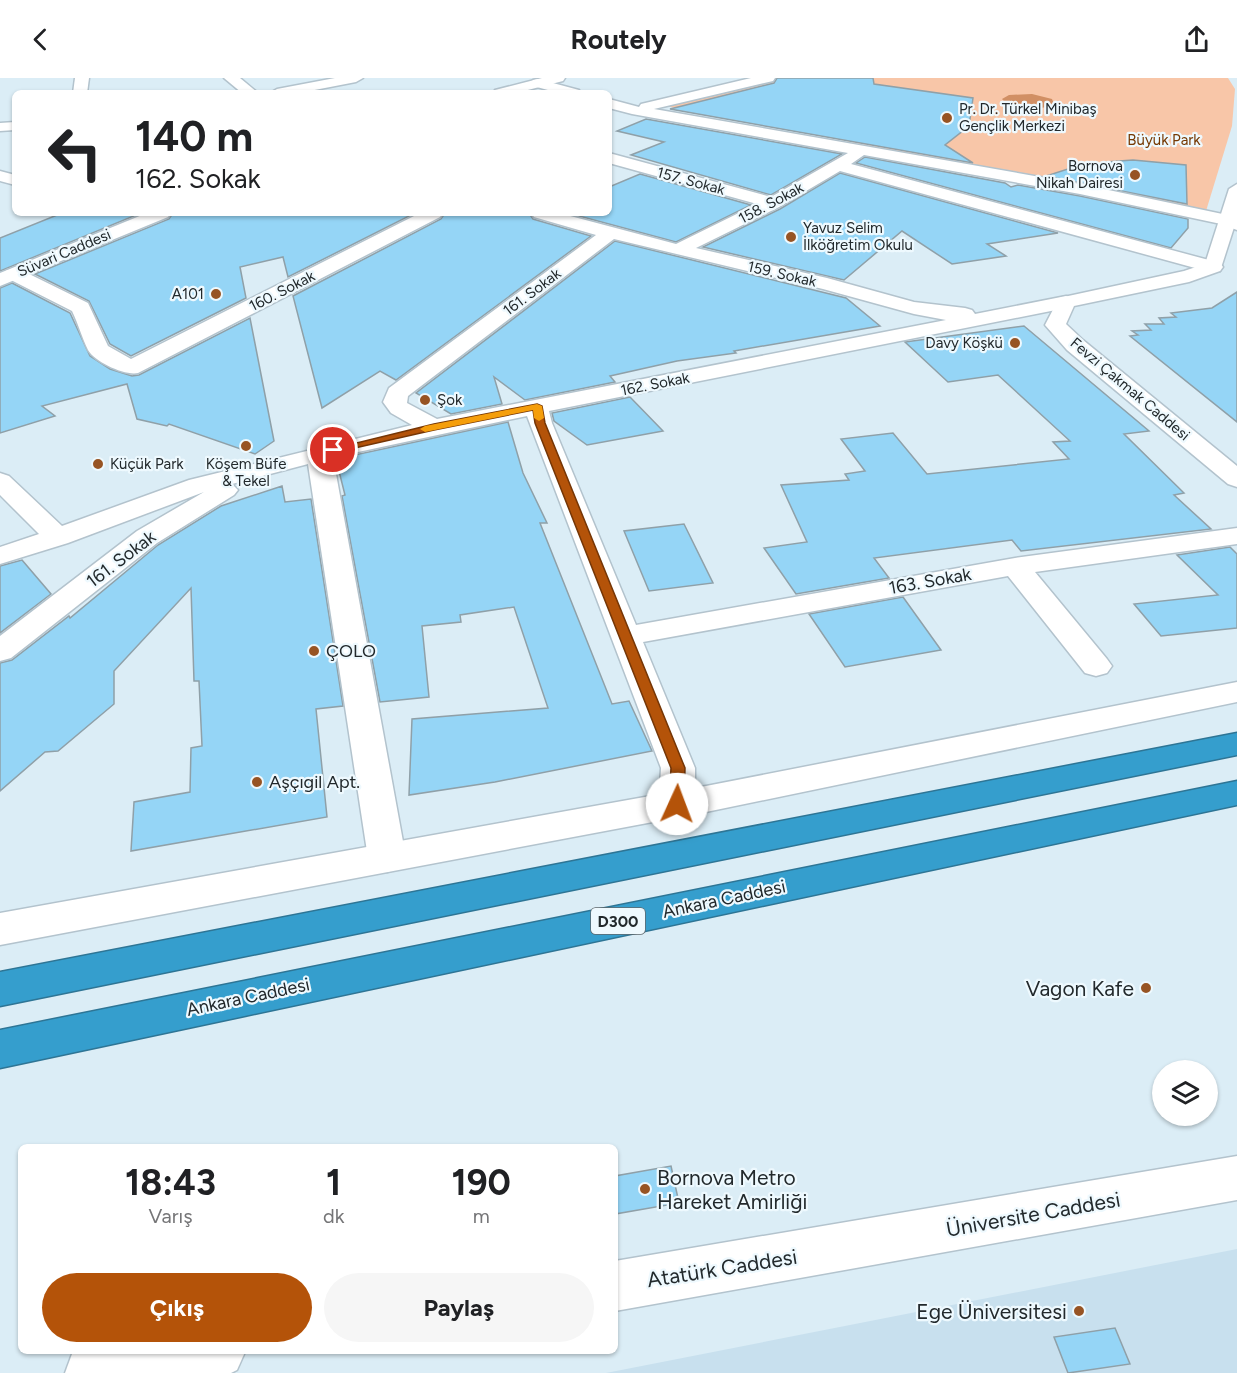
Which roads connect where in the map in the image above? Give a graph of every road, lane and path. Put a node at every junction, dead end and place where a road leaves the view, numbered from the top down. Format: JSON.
{"nodes":[{"id":1,"x":231,"y":78,"type":"edge"},
{"id":2,"x":356,"y":78,"type":"edge"},
{"id":3,"x":558,"y":78,"type":"edge"},
{"id":4,"x":768,"y":78,"type":"edge"},
{"id":5,"x":538,"y":82,"type":"junction"},
{"id":6,"x":247,"y":90,"type":"edge"},
{"id":7,"x":293,"y":90,"type":"edge"},
{"id":8,"x":510,"y":90,"type":"edge"},
{"id":9,"x":564,"y":90,"type":"edge"},
{"id":10,"x":612,"y":104,"type":"edge"},
{"id":11,"x":633,"y":110,"type":"junction"},
{"id":12,"x":862,"y":151,"type":"junction"},
{"id":13,"x":612,"y":159,"type":"edge"},
{"id":14,"x":839,"y":166,"type":"junction"},
{"id":15,"x":1237,"y":189,"type":"edge"},
{"id":16,"x":773,"y":203,"type":"junction"},
{"id":17,"x":154,"y":216,"type":"edge"},
{"id":18,"x":428,"y":216,"type":"edge"},
{"id":19,"x":550,"y":216,"type":"edge"},
{"id":20,"x":1232,"y":222,"type":"edge"},
{"id":21,"x":609,"y":234,"type":"junction"},
{"id":22,"x":678,"y":250,"type":"junction"},
{"id":23,"x":1213,"y":267,"type":"junction"},
{"id":24,"x":7,"y":277,"type":"edge"},
{"id":25,"x":1066,"y":302,"type":"junction"},
{"id":26,"x":1026,"y":310,"type":"junction"},
{"id":27,"x":537,"y":406,"type":"junction"},
{"id":28,"x":434,"y":427,"type":"junction"},
{"id":29,"x":313,"y":455,"type":"junction"},
{"id":30,"x":247,"y":472,"type":"junction"},
{"id":31,"x":1237,"y":479,"type":"edge"},
{"id":32,"x":0,"y":481,"type":"edge"},
{"id":33,"x":1237,"y":536,"type":"edge"},
{"id":34,"x":58,"y":537,"type":"junction"},
{"id":35,"x":0,"y":556,"type":"edge"},
{"id":36,"x":1015,"y":566,"type":"junction"},
{"id":37,"x":625,"y":636,"type":"junction"},
{"id":38,"x":0,"y":651,"type":"edge"},
{"id":39,"x":1096,"y":666,"type":"dead end"},
{"id":40,"x":1237,"y":692,"type":"edge"},
{"id":41,"x":1237,"y":744,"type":"edge"},
{"id":42,"x":1237,"y":794,"type":"edge"},
{"id":43,"x":677,"y":804,"type":"junction"},
{"id":44,"x":387,"y":858,"type":"junction"},
{"id":45,"x":0,"y":929,"type":"edge"},
{"id":46,"x":0,"y":989,"type":"edge"},
{"id":47,"x":0,"y":1048,"type":"edge"},
{"id":48,"x":1237,"y":1178,"type":"edge"},
{"id":49,"x":830,"y":1250,"type":"joint"},
{"id":50,"x":618,"y":1285,"type":"edge"},
{"id":51,"x":207,"y":1354,"type":"edge"},
{"id":52,"x":91,"y":1373,"type":"edge"}],
"edges":[{"from":1,"to":6,"type":"street"},
{"from":2,"to":7,"type":"street"},
{"from":3,"to":5,"type":"street"},
{"from":4,"to":11,"type":"street"},
{"from":5,"to":8,"type":"street"},
{"from":5,"to":9,"type":"street"},
{"from":10,"to":11,"type":"street"},
{"from":11,"to":12,"type":"street"},
{"from":12,"to":14,"type":"street","name":"158. Sokak"},
{"from":12,"to":20,"type":"street"},
{"from":13,"to":16,"type":"street","name":"157. Sokak"},
{"from":14,"to":16,"type":"street","name":"158. Sokak"},
{"from":14,"to":23,"type":"street"},
{"from":15,"to":20,"type":"street"},
{"from":16,"to":22,"type":"street","name":"158. Sokak"},
{"from":17,"to":24,"type":"street","name":"Süvari Caddesi"},
{"from":18,"to":24,"type":"street","name":"160. Sokak"},
{"from":19,"to":21,"type":"street","name":"159. Sokak"},
{"from":20,"to":23,"type":"street"},
{"from":21,"to":22,"type":"street","name":"159. Sokak"},
{"from":21,"to":28,"type":"street","name":"161. Sokak"},
{"from":22,"to":26,"type":"street","name":"159. Sokak"},
{"from":23,"to":25,"type":"street"},
{"from":25,"to":26,"type":"street","name":"162. Sokak"},
{"from":25,"to":31,"type":"street","name":"Fevzi Çakmak Caddesi"},
{"from":26,"to":27,"type":"street","name":"162. Sokak"},
{"from":27,"to":28,"type":"street","name":"162. Sokak"},
{"from":27,"to":37,"type":"street"},
{"from":28,"to":29,"type":"street","name":"162. Sokak"},
{"from":29,"to":30,"type":"street","name":"162. Sokak"},
{"from":29,"to":44,"type":"street"},
{"from":30,"to":34,"type":"street","name":"162. Sokak"},
{"from":30,"to":38,"type":"street","name":"161. Sokak"},
{"from":32,"to":34,"type":"street"},
{"from":33,"to":36,"type":"street","name":"163. Sokak"},
{"from":34,"to":35,"type":"street","name":"162. Sokak"},
{"from":36,"to":37,"type":"street","name":"163. Sokak"},
{"from":36,"to":39,"type":"street"},
{"from":37,"to":43,"type":"street"},
{"from":40,"to":43,"type":"street"},
{"from":41,"to":46,"type":"highway"},
{"from":42,"to":47,"type":"highway","name":"Ankara Caddesi","number":"D300"},
{"from":43,"to":44,"type":"street"},
{"from":44,"to":45,"type":"street"},
{"from":48,"to":49,"type":"street","name":"Üniversite Caddesi"},
{"from":49,"to":50,"type":"street","name":"Atatürk Caddesi"},
{"from":51,"to":52,"type":"street"}]}
